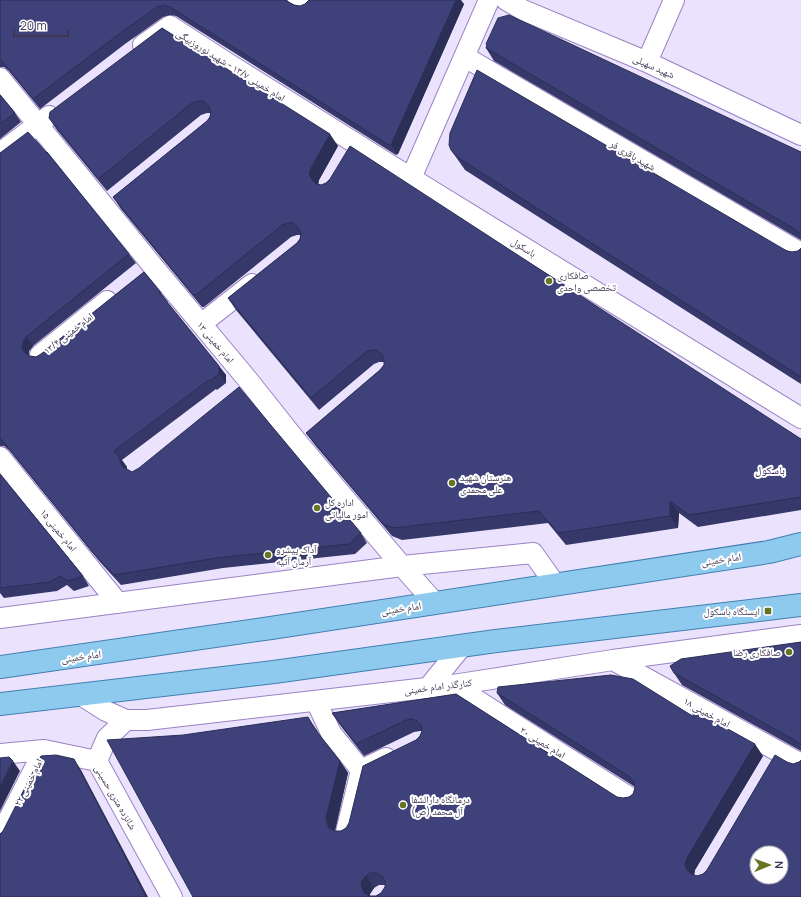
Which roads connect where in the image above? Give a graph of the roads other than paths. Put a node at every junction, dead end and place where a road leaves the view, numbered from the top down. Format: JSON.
{"nodes":[{"id":1,"x":489,"y":0,"type":"edge"},
{"id":2,"x":674,"y":0,"type":"edge"},
{"id":3,"x":519,"y":3,"type":"edge"},
{"id":4,"x":126,"y":57,"type":"edge"},
{"id":5,"x":465,"y":57,"type":"junction"},
{"id":6,"x":647,"y":62,"type":"junction"},
{"id":7,"x":0,"y":78,"type":"edge"},
{"id":8,"x":63,"y":105,"type":"edge"},
{"id":9,"x":38,"y":124,"type":"junction"},
{"id":10,"x":801,"y":135,"type":"edge"},
{"id":11,"x":354,"y":142,"type":"junction"},
{"id":12,"x":0,"y":153,"type":"edge"},
{"id":13,"x":343,"y":161,"type":"edge"},
{"id":14,"x":411,"y":178,"type":"junction"},
{"id":15,"x":801,"y":253,"type":"edge"},
{"id":16,"x":268,"y":270,"type":"edge"},
{"id":17,"x":121,"y":290,"type":"edge"},
{"id":18,"x":201,"y":324,"type":"junction"},
{"id":19,"x":40,"y":355,"type":"edge"},
{"id":20,"x":801,"y":418,"type":"edge"},
{"id":21,"x":0,"y":457,"type":"edge"},
{"id":22,"x":801,"y":544,"type":"edge"},
{"id":23,"x":801,"y":551,"type":"edge"},
{"id":24,"x":769,"y":552,"type":"junction"},
{"id":25,"x":402,"y":566,"type":"junction"},
{"id":26,"x":555,"y":584,"type":"junction"},
{"id":27,"x":118,"y":603,"type":"junction"},
{"id":28,"x":435,"y":603,"type":"junction"},
{"id":29,"x":801,"y":604,"type":"edge"},
{"id":30,"x":1,"y":616,"type":"edge"},
{"id":31,"x":801,"y":635,"type":"edge"},
{"id":32,"x":462,"y":646,"type":"junction"},
{"id":33,"x":613,"y":660,"type":"junction"},
{"id":34,"x":0,"y":667,"type":"edge"},
{"id":35,"x":453,"y":685,"type":"junction"},
{"id":36,"x":428,"y":688,"type":"junction"},
{"id":37,"x":81,"y":695,"type":"junction"},
{"id":38,"x":316,"y":701,"type":"junction"},
{"id":39,"x":0,"y":704,"type":"edge"},
{"id":40,"x":126,"y":720,"type":"junction"},
{"id":41,"x":44,"y":750,"type":"junction"},
{"id":42,"x":400,"y":751,"type":"edge"},
{"id":43,"x":0,"y":754,"type":"edge"},
{"id":44,"x":97,"y":761,"type":"junction"},
{"id":45,"x":801,"y":764,"type":"edge"},
{"id":46,"x":361,"y":770,"type":"junction"},
{"id":47,"x":632,"y":799,"type":"edge"},
{"id":48,"x":346,"y":832,"type":"edge"},
{"id":49,"x":0,"y":836,"type":"edge"},
{"id":50,"x":172,"y":897,"type":"edge"}],
"edges":[{"from":1,"to":5,"type":"street"},
{"from":2,"to":6,"type":"street"},
{"from":3,"to":6,"type":"street","name":"شهید سهیلی"},
{"from":4,"to":11,"type":"street","name":"امام خمینی ۱۳/۷ - شهید نوروزبیگی"},
{"from":5,"to":14,"type":"street"},
{"from":5,"to":15,"type":"street","name":"شهید باقری فر"},
{"from":6,"to":10,"type":"street","name":"شهید سهیلی"},
{"from":7,"to":9,"type":"street","name":"امام خمینی ۱۳"},
{"from":8,"to":9,"type":"street"},
{"from":9,"to":12,"type":"street"},
{"from":9,"to":18,"type":"street","name":"امام خمینی ۱۳"},
{"from":11,"to":13,"type":"street"},
{"from":11,"to":14,"type":"street","name":"امام خمینی ۱۳/۷ - شهید نوروزبیگی"},
{"from":14,"to":20,"type":"street","name":"باسکول"},
{"from":16,"to":18,"type":"street"},
{"from":17,"to":19,"type":"street","name":"امام خمینی ۱۳/۴"},
{"from":18,"to":25,"type":"street","name":"امام خمینی ۱۳"},
{"from":21,"to":27,"type":"street","name":"امام خمینی ۱۵"},
{"from":22,"to":24,"type":"main road","name":"امام خمینی"},
{"from":23,"to":24,"type":"main road"},
{"from":24,"to":26,"type":"main road","name":"امام خمینی"},
{"from":25,"to":26,"type":"street"},
{"from":25,"to":27,"type":"street"},
{"from":25,"to":28,"type":"street","name":"امام خمینی ۱۳"},
{"from":26,"to":28,"type":"main road","name":"امام خمینی"},
{"from":27,"to":30,"type":"street"},
{"from":28,"to":34,"type":"main road","name":"امام خمینی"},
{"from":29,"to":32,"type":"main road"},
{"from":31,"to":33,"type":"street","name":"کنارگذر امام خمینی"},
{"from":32,"to":36,"type":"street"},
{"from":32,"to":37,"type":"main road"},
{"from":33,"to":35,"type":"street","name":"کنارگذر امام خمینی"},
{"from":33,"to":45,"type":"street","name":"امام خمینی ۱۸"},
{"from":35,"to":36,"type":"street","name":"کنارگذر امام خمینی"},
{"from":35,"to":47,"type":"street","name":"امام خمینی ۲۰"},
{"from":36,"to":38,"type":"street","name":"کنارگذر امام خمینی"},
{"from":37,"to":39,"type":"main road"},
{"from":37,"to":40,"type":"street","name":"کنارگذر امام خمینی"},
{"from":38,"to":40,"type":"street","name":"کنارگذر امام خمینی"},
{"from":38,"to":46,"type":"street"},
{"from":40,"to":44,"type":"street"},
{"from":41,"to":43,"type":"street","name":"شانزده متری حسینی"},
{"from":41,"to":44,"type":"street","name":"شانزده متری حسینی"},
{"from":41,"to":49,"type":"street","name":"امام خمینی ۲۲"},
{"from":42,"to":46,"type":"street"},
{"from":44,"to":50,"type":"street","name":"شانزده متری حسینی"},
{"from":46,"to":48,"type":"street"}]}
